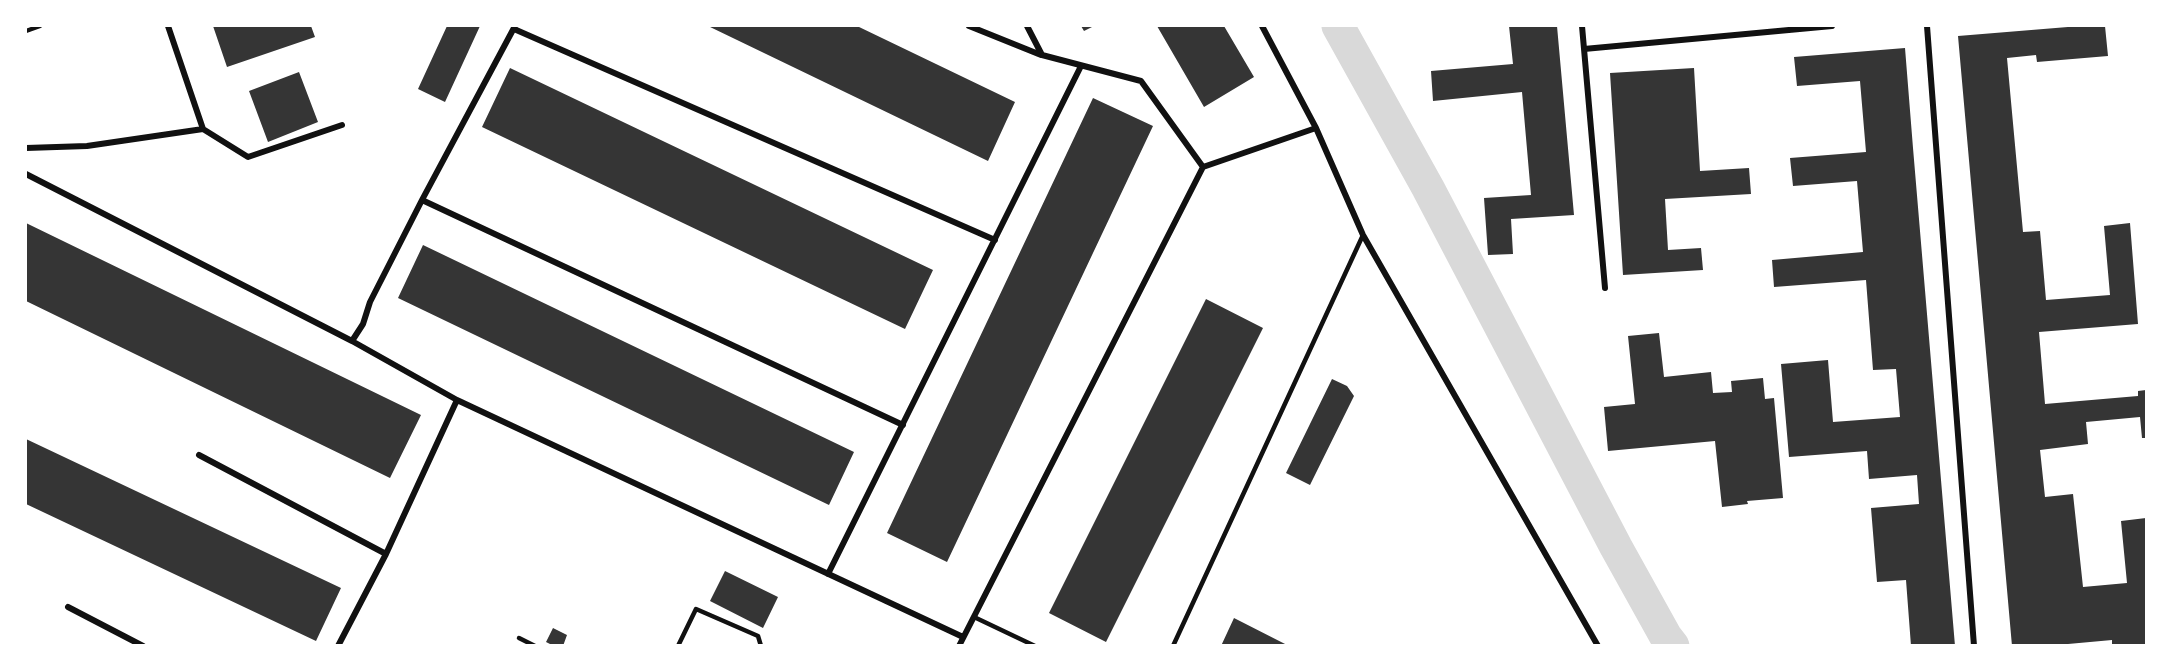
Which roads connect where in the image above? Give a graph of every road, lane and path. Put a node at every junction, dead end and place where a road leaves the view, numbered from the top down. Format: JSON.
{"nodes":[{"id":1,"x":40,"y":26,"type":"edge"},
{"id":2,"x":168,"y":26,"type":"edge"},
{"id":3,"x":969,"y":26,"type":"edge"},
{"id":4,"x":1028,"y":26,"type":"edge"},
{"id":5,"x":1262,"y":26,"type":"edge"},
{"id":6,"x":1582,"y":26,"type":"edge"},
{"id":7,"x":1832,"y":26,"type":"edge"},
{"id":8,"x":1927,"y":26,"type":"edge"},
{"id":9,"x":515,"y":27,"type":"edge"},
{"id":10,"x":26,"y":31,"type":"edge"},
{"id":11,"x":1584,"y":49,"type":"junction"},
{"id":12,"x":1042,"y":55,"type":"junction"},
{"id":13,"x":1081,"y":66,"type":"junction"},
{"id":14,"x":342,"y":125,"type":"dead end"},
{"id":15,"x":1316,"y":128,"type":"junction"},
{"id":16,"x":203,"y":129,"type":"junction"},
{"id":17,"x":26,"y":148,"type":"edge"},
{"id":18,"x":1203,"y":167,"type":"junction"},
{"id":19,"x":26,"y":174,"type":"edge"},
{"id":20,"x":422,"y":200,"type":"junction"},
{"id":21,"x":1363,"y":236,"type":"junction"},
{"id":22,"x":995,"y":240,"type":"junction"},
{"id":23,"x":1605,"y":288,"type":"dead end"},
{"id":24,"x":352,"y":341,"type":"junction"},
{"id":25,"x":458,"y":400,"type":"junction"},
{"id":26,"x":903,"y":425,"type":"junction"},
{"id":27,"x":199,"y":455,"type":"dead end"},
{"id":28,"x":386,"y":554,"type":"junction"},
{"id":29,"x":828,"y":574,"type":"junction"},
{"id":30,"x":68,"y":607,"type":"dead end"},
{"id":31,"x":974,"y":617,"type":"junction"},
{"id":32,"x":963,"y":637,"type":"junction"},
{"id":33,"x":519,"y":638,"type":"dead end"},
{"id":34,"x":143,"y":645,"type":"edge"},
{"id":35,"x":338,"y":645,"type":"edge"},
{"id":36,"x":535,"y":645,"type":"edge"},
{"id":37,"x":678,"y":645,"type":"edge"},
{"id":38,"x":761,"y":645,"type":"edge"},
{"id":39,"x":959,"y":645,"type":"edge"},
{"id":40,"x":1035,"y":645,"type":"edge"},
{"id":41,"x":1173,"y":645,"type":"edge"},
{"id":42,"x":1598,"y":645,"type":"edge"},
{"id":43,"x":1974,"y":645,"type":"edge"}],
"edges":[{"from":1,"to":10,"type":"lane"},
{"from":2,"to":16,"type":"street"},
{"from":3,"to":12,"type":"street"},
{"from":4,"to":12,"type":"street"},
{"from":5,"to":15,"type":"street"},
{"from":6,"to":11,"type":"street"},
{"from":7,"to":11,"type":"street"},
{"from":8,"to":43,"type":"street"},
{"from":9,"to":20,"type":"street"},
{"from":9,"to":22,"type":"street"},
{"from":11,"to":23,"type":"street"},
{"from":12,"to":13,"type":"street"},
{"from":13,"to":18,"type":"street"},
{"from":13,"to":22,"type":"street"},
{"from":14,"to":16,"type":"street"},
{"from":15,"to":18,"type":"street"},
{"from":15,"to":21,"type":"street"},
{"from":16,"to":17,"type":"street"},
{"from":18,"to":31,"type":"street"},
{"from":19,"to":24,"type":"street"},
{"from":20,"to":24,"type":"street"},
{"from":20,"to":26,"type":"street"},
{"from":21,"to":41,"type":"lane"},
{"from":21,"to":42,"type":"street"},
{"from":22,"to":26,"type":"street"},
{"from":24,"to":25,"type":"street"},
{"from":25,"to":28,"type":"street"},
{"from":25,"to":29,"type":"street"},
{"from":26,"to":29,"type":"street"},
{"from":27,"to":28,"type":"street"},
{"from":28,"to":35,"type":"street"},
{"from":29,"to":32,"type":"street"},
{"from":30,"to":34,"type":"street"},
{"from":31,"to":32,"type":"street"},
{"from":31,"to":40,"type":"lane"},
{"from":32,"to":39,"type":"street"},
{"from":33,"to":36,"type":"lane"},
{"from":37,"to":38,"type":"lane"}]}
